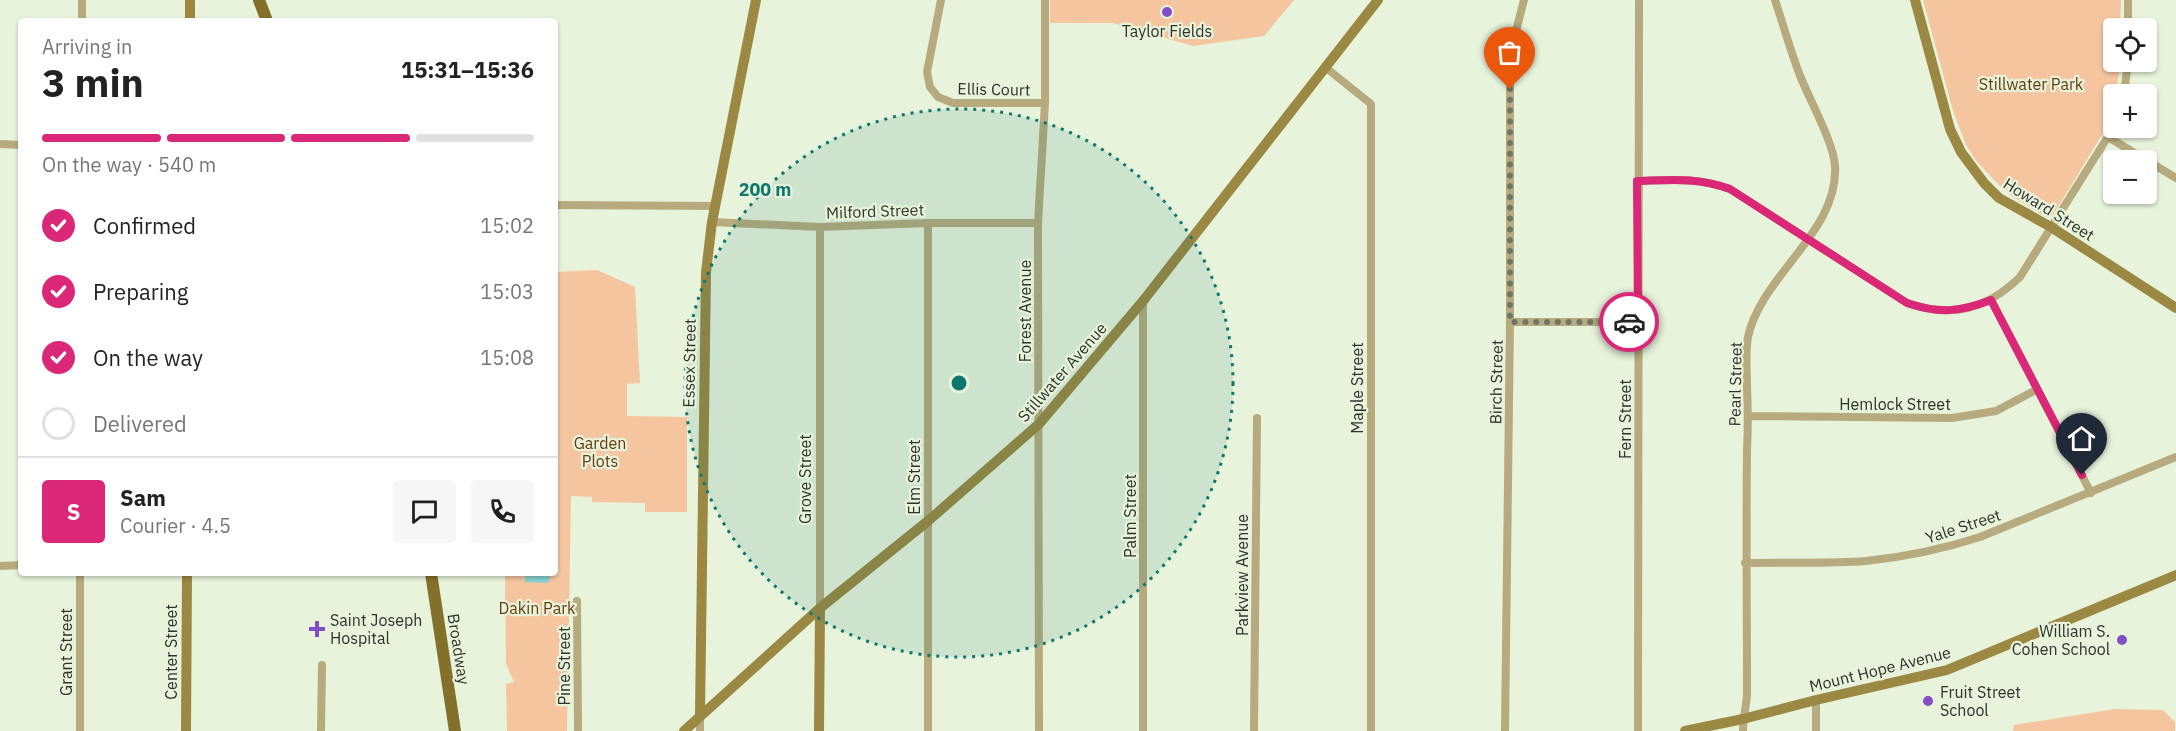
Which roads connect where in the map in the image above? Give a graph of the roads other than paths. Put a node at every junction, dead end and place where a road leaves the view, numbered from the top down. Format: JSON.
{"nodes":[{"id":1,"x":82,"y":0,"type":"edge"},
{"id":2,"x":190,"y":0,"type":"edge"},
{"id":3,"x":259,"y":0,"type":"edge"},
{"id":4,"x":756,"y":0,"type":"edge"},
{"id":5,"x":941,"y":0,"type":"edge"},
{"id":6,"x":1045,"y":0,"type":"edge"},
{"id":7,"x":1377,"y":0,"type":"edge"},
{"id":8,"x":1524,"y":0,"type":"edge"},
{"id":9,"x":1639,"y":0,"type":"edge"},
{"id":10,"x":1775,"y":0,"type":"edge"},
{"id":11,"x":1915,"y":0,"type":"edge"},
{"id":12,"x":2128,"y":0,"type":"edge"},
{"id":13,"x":82,"y":18,"type":"edge"},
{"id":14,"x":190,"y":18,"type":"edge"},
{"id":15,"x":266,"y":18,"type":"edge"},
{"id":16,"x":2128,"y":18,"type":"edge"},
{"id":17,"x":1325,"y":68,"type":"junction"},
{"id":18,"x":1045,"y":103,"type":"junction"},
{"id":19,"x":2107,"y":138,"type":"edge"},
{"id":20,"x":2110,"y":138,"type":"edge"},
{"id":21,"x":0,"y":144,"type":"edge"},
{"id":22,"x":18,"y":145,"type":"edge"},
{"id":23,"x":2176,"y":178,"type":"edge"},
{"id":24,"x":1637,"y":181,"type":"junction"},
{"id":25,"x":558,"y":206,"type":"edge"},
{"id":26,"x":716,"y":206,"type":"junction"},
{"id":27,"x":712,"y":222,"type":"junction"},
{"id":28,"x":928,"y":223,"type":"junction"},
{"id":29,"x":1038,"y":223,"type":"junction"},
{"id":30,"x":820,"y":227,"type":"junction"},
{"id":31,"x":2051,"y":227,"type":"junction"},
{"id":32,"x":1808,"y":238,"type":"junction"},
{"id":33,"x":1991,"y":300,"type":"junction"},
{"id":34,"x":1143,"y":301,"type":"junction"},
{"id":35,"x":2176,"y":308,"type":"edge"},
{"id":36,"x":1510,"y":322,"type":"junction"},
{"id":37,"x":1638,"y":322,"type":"junction"},
{"id":38,"x":2036,"y":390,"type":"junction"},
{"id":39,"x":1748,"y":416,"type":"junction"},
{"id":40,"x":1257,"y":418,"type":"dead end"},
{"id":41,"x":1039,"y":424,"type":"junction"},
{"id":42,"x":2176,"y":457,"type":"edge"},
{"id":43,"x":2091,"y":492,"type":"junction"},
{"id":44,"x":928,"y":521,"type":"junction"},
{"id":45,"x":1745,"y":563,"type":"junction"},
{"id":46,"x":0,"y":566,"type":"edge"},
{"id":47,"x":18,"y":566,"type":"edge"},
{"id":48,"x":2176,"y":575,"type":"edge"},
{"id":49,"x":80,"y":576,"type":"edge"},
{"id":50,"x":187,"y":576,"type":"edge"},
{"id":51,"x":430,"y":576,"type":"edge"},
{"id":52,"x":577,"y":601,"type":"dead end"},
{"id":53,"x":820,"y":608,"type":"junction"},
{"id":54,"x":322,"y":665,"type":"dead end"},
{"id":55,"x":1816,"y":700,"type":"junction"},
{"id":56,"x":700,"y":716,"type":"junction"},
{"id":57,"x":1743,"y":719,"type":"junction"},
{"id":58,"x":80,"y":731,"type":"edge"},
{"id":59,"x":186,"y":731,"type":"edge"},
{"id":60,"x":321,"y":731,"type":"edge"},
{"id":61,"x":454,"y":731,"type":"edge"},
{"id":62,"x":578,"y":731,"type":"edge"},
{"id":63,"x":684,"y":731,"type":"edge"},
{"id":64,"x":700,"y":731,"type":"edge"},
{"id":65,"x":819,"y":731,"type":"edge"},
{"id":66,"x":928,"y":731,"type":"edge"},
{"id":67,"x":1039,"y":731,"type":"edge"},
{"id":68,"x":1143,"y":731,"type":"edge"},
{"id":69,"x":1254,"y":731,"type":"edge"},
{"id":70,"x":1371,"y":731,"type":"edge"},
{"id":71,"x":1505,"y":731,"type":"edge"},
{"id":72,"x":1638,"y":731,"type":"edge"},
{"id":73,"x":1685,"y":731,"type":"edge"},
{"id":74,"x":1743,"y":731,"type":"edge"},
{"id":75,"x":1816,"y":731,"type":"edge"}],
"edges":[{"from":1,"to":13,"type":"street"},
{"from":2,"to":14,"type":"street"},
{"from":3,"to":15,"type":"main road"},
{"from":4,"to":26,"type":"street","name":"Essex Street"},
{"from":5,"to":18,"type":"street","name":"Ellis Court"},
{"from":6,"to":18,"type":"street","name":"Forest Avenue"},
{"from":7,"to":17,"type":"street","name":"Stillwater Avenue"},
{"from":8,"to":36,"type":"street","name":"Birch Street"},
{"from":9,"to":24,"type":"street","name":"Fern Street"},
{"from":10,"to":32,"type":"street","name":"Pearl Street"},
{"from":11,"to":31,"type":"street","name":"Howard Street"},
{"from":12,"to":16,"type":"street"},
{"from":17,"to":34,"type":"street","name":"Stillwater Avenue"},
{"from":17,"to":70,"type":"street","name":"Maple Street"},
{"from":18,"to":29,"type":"street","name":"Forest Avenue"},
{"from":19,"to":31,"type":"street"},
{"from":20,"to":23,"type":"street"},
{"from":21,"to":22,"type":"street"},
{"from":24,"to":32,"type":"street"},
{"from":24,"to":37,"type":"street","name":"Fern Street"},
{"from":25,"to":26,"type":"street"},
{"from":26,"to":27,"type":"street","name":"Essex Street"},
{"from":27,"to":30,"type":"street","name":"Milford Street"},
{"from":27,"to":56,"type":"street","name":"Essex Street"},
{"from":28,"to":29,"type":"street","name":"Milford Street"},
{"from":28,"to":30,"type":"street","name":"Milford Street"},
{"from":28,"to":44,"type":"street","name":"Elm Street"},
{"from":29,"to":41,"type":"street","name":"Forest Avenue"},
{"from":30,"to":53,"type":"street","name":"Grove Street"},
{"from":31,"to":33,"type":"street"},
{"from":31,"to":35,"type":"street","name":"Howard Street"},
{"from":32,"to":33,"type":"street"},
{"from":32,"to":39,"type":"street","name":"Pearl Street"},
{"from":33,"to":38,"type":"street"},
{"from":34,"to":41,"type":"street","name":"Stillwater Avenue"},
{"from":34,"to":68,"type":"street","name":"Palm Street"},
{"from":36,"to":37,"type":"street"},
{"from":36,"to":71,"type":"street","name":"Birch Street"},
{"from":37,"to":72,"type":"street","name":"Fern Street"},
{"from":38,"to":39,"type":"street","name":"Hemlock Street"},
{"from":38,"to":43,"type":"street"},
{"from":39,"to":45,"type":"street","name":"Pearl Street"},
{"from":40,"to":69,"type":"street","name":"Parkview Avenue"},
{"from":41,"to":44,"type":"street","name":"Stillwater Avenue"},
{"from":41,"to":67,"type":"street","name":"Forest Avenue"},
{"from":42,"to":43,"type":"street","name":"Yale Street"},
{"from":43,"to":45,"type":"street","name":"Yale Street"},
{"from":44,"to":53,"type":"street","name":"Stillwater Avenue"},
{"from":44,"to":66,"type":"street","name":"Elm Street"},
{"from":45,"to":57,"type":"street","name":"Pearl Street"},
{"from":46,"to":47,"type":"street"},
{"from":48,"to":55,"type":"street","name":"Mount Hope Avenue"},
{"from":49,"to":58,"type":"street","name":"Grant Street"},
{"from":50,"to":59,"type":"street","name":"Center Street"},
{"from":51,"to":61,"type":"main road","name":"Broadway"},
{"from":52,"to":62,"type":"street","name":"Pine Street"},
{"from":53,"to":56,"type":"street","name":"Stillwater Avenue"},
{"from":53,"to":65,"type":"street","name":"Grove Street"},
{"from":54,"to":60,"type":"street"},
{"from":55,"to":57,"type":"street","name":"Mount Hope Avenue"},
{"from":55,"to":75,"type":"street"},
{"from":56,"to":63,"type":"street","name":"Stillwater Avenue"},
{"from":56,"to":64,"type":"street","name":"Essex Street"},
{"from":57,"to":73,"type":"street","name":"Mount Hope Avenue"},
{"from":57,"to":74,"type":"street","name":"Pearl Street"}]}
